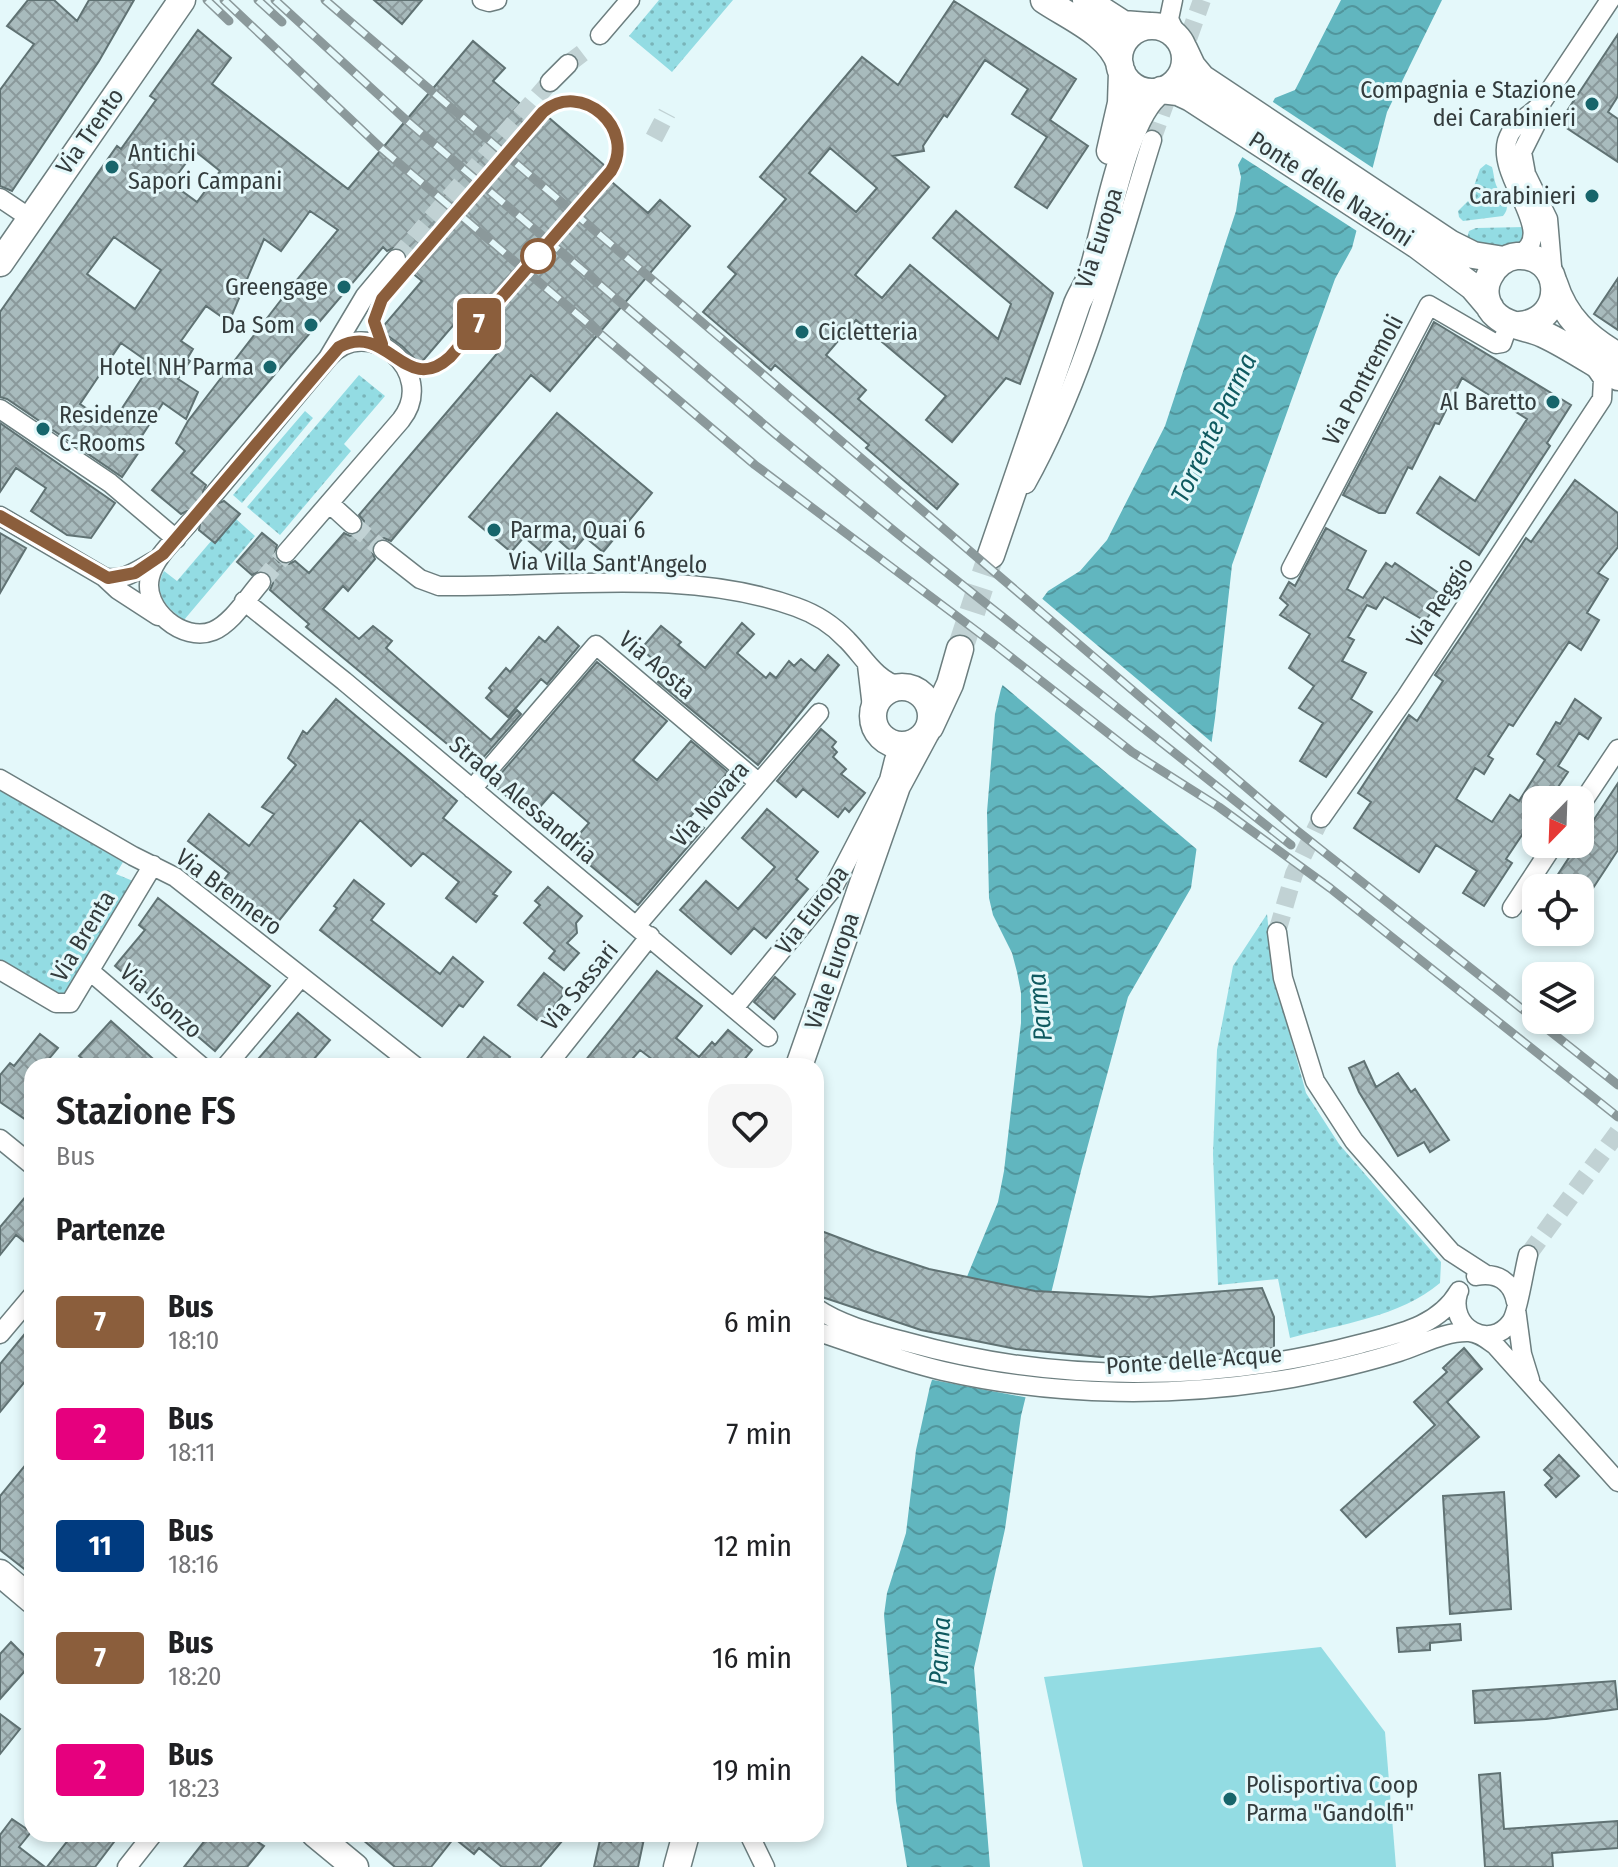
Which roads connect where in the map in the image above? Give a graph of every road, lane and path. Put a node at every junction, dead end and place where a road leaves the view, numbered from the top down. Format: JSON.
{"nodes":[{"id":1,"x":482,"y":0,"type":"edge"},
{"id":2,"x":497,"y":0,"type":"edge"},
{"id":3,"x":630,"y":0,"type":"edge"},
{"id":4,"x":1044,"y":0,"type":"edge"},
{"id":5,"x":1086,"y":0,"type":"edge"},
{"id":6,"x":1173,"y":0,"type":"edge"},
{"id":7,"x":1610,"y":0,"type":"edge"},
{"id":8,"x":176,"y":2,"type":"edge"},
{"id":9,"x":1149,"y":26,"type":"junction"},
{"id":10,"x":600,"y":35,"type":"tunnel mouth"},
{"id":11,"x":1180,"y":43,"type":"junction"},
{"id":12,"x":568,"y":64,"type":"tunnel mouth"},
{"id":13,"x":1121,"y":68,"type":"junction"},
{"id":14,"x":550,"y":82,"type":"tunnel mouth"},
{"id":15,"x":1196,"y":88,"type":"junction"},
{"id":16,"x":1161,"y":90,"type":"junction"},
{"id":17,"x":1540,"y":105,"type":"junction"},
{"id":18,"x":1152,"y":140,"type":"tunnel mouth"},
{"id":19,"x":0,"y":198,"type":"edge"},
{"id":20,"x":30,"y":218,"type":"junction"},
{"id":21,"x":1435,"y":246,"type":"junction"},
{"id":22,"x":396,"y":259,"type":"tunnel mouth"},
{"id":23,"x":1507,"y":259,"type":"junction"},
{"id":24,"x":0,"y":263,"type":"edge"},
{"id":25,"x":1553,"y":280,"type":"junction"},
{"id":26,"x":1077,"y":304,"type":"junction"},
{"id":27,"x":1506,"y":319,"type":"junction"},
{"id":28,"x":1618,"y":356,"type":"edge"},
{"id":29,"x":328,"y":358,"type":"junction"},
{"id":30,"x":1587,"y":359,"type":"junction"},
{"id":31,"x":1618,"y":377,"type":"edge"},
{"id":32,"x":1618,"y":386,"type":"edge"},
{"id":33,"x":0,"y":409,"type":"edge"},
{"id":34,"x":1595,"y":409,"type":"junction"},
{"id":35,"x":215,"y":493,"type":"tunnel mouth"},
{"id":36,"x":329,"y":503,"type":"junction"},
{"id":37,"x":0,"y":516,"type":"edge"},
{"id":38,"x":190,"y":522,"type":"tunnel mouth"},
{"id":39,"x":352,"y":524,"type":"tunnel mouth"},
{"id":40,"x":176,"y":539,"type":"junction"},
{"id":41,"x":995,"y":544,"type":"joint"},
{"id":42,"x":383,"y":550,"type":"tunnel mouth"},
{"id":43,"x":286,"y":553,"type":"tunnel mouth"},
{"id":44,"x":163,"y":554,"type":"junction"},
{"id":45,"x":1291,"y":569,"type":"dead end"},
{"id":46,"x":104,"y":577,"type":"junction"},
{"id":47,"x":261,"y":582,"type":"tunnel mouth"},
{"id":48,"x":244,"y":601,"type":"junction"},
{"id":49,"x":171,"y":622,"type":"junction"},
{"id":50,"x":867,"y":665,"type":"junction"},
{"id":51,"x":904,"y":687,"type":"junction"},
{"id":52,"x":819,"y":713,"type":"dead end"},
{"id":53,"x":876,"y":725,"type":"junction"},
{"id":54,"x":927,"y":731,"type":"junction"},
{"id":55,"x":1618,"y":749,"type":"edge"},
{"id":56,"x":896,"y":773,"type":"junction"},
{"id":57,"x":0,"y":779,"type":"edge"},
{"id":58,"x":759,"y":783,"type":"junction"},
{"id":59,"x":1593,"y":786,"type":"edge"},
{"id":60,"x":472,"y":789,"type":"junction"},
{"id":61,"x":1321,"y":818,"type":"tunnel mouth"},
{"id":62,"x":1545,"y":858,"type":"edge"},
{"id":63,"x":153,"y":865,"type":"junction"},
{"id":64,"x":1512,"y":908,"type":"dead end"},
{"id":65,"x":644,"y":931,"type":"junction"},
{"id":66,"x":1277,"y":932,"type":"tunnel mouth"},
{"id":67,"x":0,"y":970,"type":"edge"},
{"id":68,"x":91,"y":972,"type":"junction"},
{"id":69,"x":301,"y":977,"type":"junction"},
{"id":70,"x":734,"y":1008,"type":"junction"},
{"id":71,"x":768,"y":1037,"type":"dead end"},
{"id":72,"x":192,"y":1058,"type":"edge"},
{"id":73,"x":233,"y":1058,"type":"edge"},
{"id":74,"x":405,"y":1058,"type":"edge"},
{"id":75,"x":553,"y":1058,"type":"edge"},
{"id":76,"x":802,"y":1058,"type":"edge"},
{"id":77,"x":0,"y":1139,"type":"edge"},
{"id":78,"x":24,"y":1158,"type":"edge"},
{"id":79,"x":1451,"y":1252,"type":"junction"},
{"id":80,"x":1488,"y":1275,"type":"junction"},
{"id":81,"x":1461,"y":1288,"type":"junction"},
{"id":82,"x":1516,"y":1305,"type":"junction"},
{"id":83,"x":24,"y":1306,"type":"edge"},
{"id":84,"x":824,"y":1312,"type":"edge"},
{"id":85,"x":0,"y":1334,"type":"edge"},
{"id":86,"x":824,"y":1334,"type":"edge"},
{"id":87,"x":1480,"y":1334,"type":"junction"},
{"id":88,"x":1226,"y":1378,"type":"junction"},
{"id":89,"x":1532,"y":1387,"type":"junction"},
{"id":90,"x":1618,"y":1482,"type":"edge"},
{"id":91,"x":0,"y":1573,"type":"edge"},
{"id":92,"x":24,"y":1593,"type":"edge"},
{"id":93,"x":147,"y":1842,"type":"edge"},
{"id":94,"x":325,"y":1842,"type":"edge"},
{"id":95,"x":684,"y":1842,"type":"edge"},
{"id":96,"x":753,"y":1842,"type":"edge"},
{"id":97,"x":127,"y":1867,"type":"edge"},
{"id":98,"x":355,"y":1867,"type":"edge"},
{"id":99,"x":677,"y":1867,"type":"edge"},
{"id":100,"x":765,"y":1867,"type":"edge"}],
"edges":[{"from":1,"to":2,"type":"street"},
{"from":3,"to":10,"type":"street"},
{"from":4,"to":13,"type":"main road"},
{"from":5,"to":9,"type":"main road"},
{"from":6,"to":11,"type":"street"},
{"from":7,"to":17,"type":"street"},
{"from":8,"to":20,"type":"main road","name":"Via Trento"},
{"from":9,"to":11,"type":"main road"},
{"from":9,"to":13,"type":"main road"},
{"from":11,"to":15,"type":"main road","name":"Ponte delle Nazioni"},
{"from":11,"to":16,"type":"main road"},
{"from":12,"to":14,"type":"street"},
{"from":13,"to":16,"type":"main road"},
{"from":13,"to":26,"type":"main road","name":"Via Europa"},
{"from":15,"to":16,"type":"main road","name":"Ponte delle Nazioni"},
{"from":15,"to":21,"type":"main road","name":"Ponte delle Nazioni"},
{"from":16,"to":26,"type":"main road","name":"Via Europa"},
{"from":17,"to":23,"type":"street"},
{"from":17,"to":25,"type":"street"},
{"from":18,"to":41,"type":"street","name":"Via Europa"},
{"from":19,"to":20,"type":"street"},
{"from":20,"to":24,"type":"main road","name":"Via Trento"},
{"from":21,"to":23,"type":"main road","name":"Ponte delle Nazioni"},
{"from":21,"to":27,"type":"main road","name":"Ponte delle Nazioni"},
{"from":22,"to":29,"type":"street"},
{"from":23,"to":25,"type":"main road"},
{"from":23,"to":27,"type":"main road"},
{"from":25,"to":27,"type":"main road"},
{"from":25,"to":28,"type":"main road"},
{"from":26,"to":41,"type":"main road"},
{"from":27,"to":30,"type":"main road"},
{"from":27,"to":45,"type":"street","name":"Via Pontremoli"},
{"from":29,"to":35,"type":"street"},
{"from":29,"to":36,"type":"street"},
{"from":30,"to":31,"type":"main road"},
{"from":30,"to":34,"type":"street","name":"Via Reggio"},
{"from":32,"to":34,"type":"street","name":"Via Reggio"},
{"from":33,"to":40,"type":"street"},
{"from":34,"to":61,"type":"street","name":"Via Reggio"},
{"from":36,"to":39,"type":"street"},
{"from":36,"to":43,"type":"street"},
{"from":37,"to":46,"type":"street"},
{"from":38,"to":40,"type":"street"},
{"from":40,"to":44,"type":"street"},
{"from":42,"to":50,"type":"street","name":"Via Villa Sant'Angelo"},
{"from":44,"to":46,"type":"street"},
{"from":44,"to":49,"type":"street"},
{"from":46,"to":49,"type":"street"},
{"from":47,"to":48,"type":"street"},
{"from":48,"to":49,"type":"street"},
{"from":48,"to":60,"type":"street","name":"Strada Alessandria"},
{"from":50,"to":51,"type":"street","name":"Via Villa Sant'Angelo"},
{"from":50,"to":53,"type":"street"},
{"from":51,"to":53,"type":"main road"},
{"from":51,"to":54,"type":"main road"},
{"from":51,"to":54,"type":"main road"},
{"from":52,"to":58,"type":"street","name":"Via Novara"},
{"from":53,"to":54,"type":"main road"},
{"from":53,"to":56,"type":"main road"},
{"from":54,"to":56,"type":"main road","name":"Via Europa"},
{"from":55,"to":59,"type":"street"},
{"from":56,"to":70,"type":"street","name":"Via Europa"},
{"from":56,"to":76,"type":"main road","name":"Viale Europa"},
{"from":57,"to":63,"type":"street","name":"Via Brennero"},
{"from":58,"to":60,"type":"street","name":"Via Aosta"},
{"from":58,"to":65,"type":"street","name":"Via Novara"},
{"from":60,"to":65,"type":"street","name":"Strada Alessandria"},
{"from":62,"to":64,"type":"street"},
{"from":63,"to":68,"type":"street","name":"Via Brenta"},
{"from":63,"to":69,"type":"street","name":"Via Brennero"},
{"from":65,"to":70,"type":"street","name":"Strada Alessandria"},
{"from":65,"to":75,"type":"street","name":"Via Sassari"},
{"from":66,"to":79,"type":"street"},
{"from":67,"to":68,"type":"street","name":"Via Brenta"},
{"from":68,"to":72,"type":"street","name":"Via Isonzo"},
{"from":69,"to":73,"type":"street"},
{"from":69,"to":74,"type":"street","name":"Via Brennero"},
{"from":70,"to":71,"type":"street","name":"Strada Alessandria"},
{"from":77,"to":78,"type":"street"},
{"from":79,"to":80,"type":"street"},
{"from":79,"to":81,"type":"street"},
{"from":80,"to":81,"type":"street"},
{"from":80,"to":82,"type":"street"},
{"from":80,"to":82,"type":"street"},
{"from":81,"to":87,"type":"street"},
{"from":81,"to":88,"type":"street","name":"Ponte delle Acque"},
{"from":82,"to":87,"type":"street"},
{"from":82,"to":89,"type":"street"},
{"from":83,"to":85,"type":"street"},
{"from":84,"to":88,"type":"street"},
{"from":86,"to":88,"type":"street","name":"Ponte delle Acque"},
{"from":87,"to":88,"type":"street","name":"Ponte delle Acque"},
{"from":87,"to":89,"type":"street"},
{"from":89,"to":90,"type":"street"},
{"from":91,"to":92,"type":"main road"},
{"from":93,"to":97,"type":"street"},
{"from":94,"to":98,"type":"main road"},
{"from":95,"to":99,"type":"main road"},
{"from":96,"to":100,"type":"street"}]}
